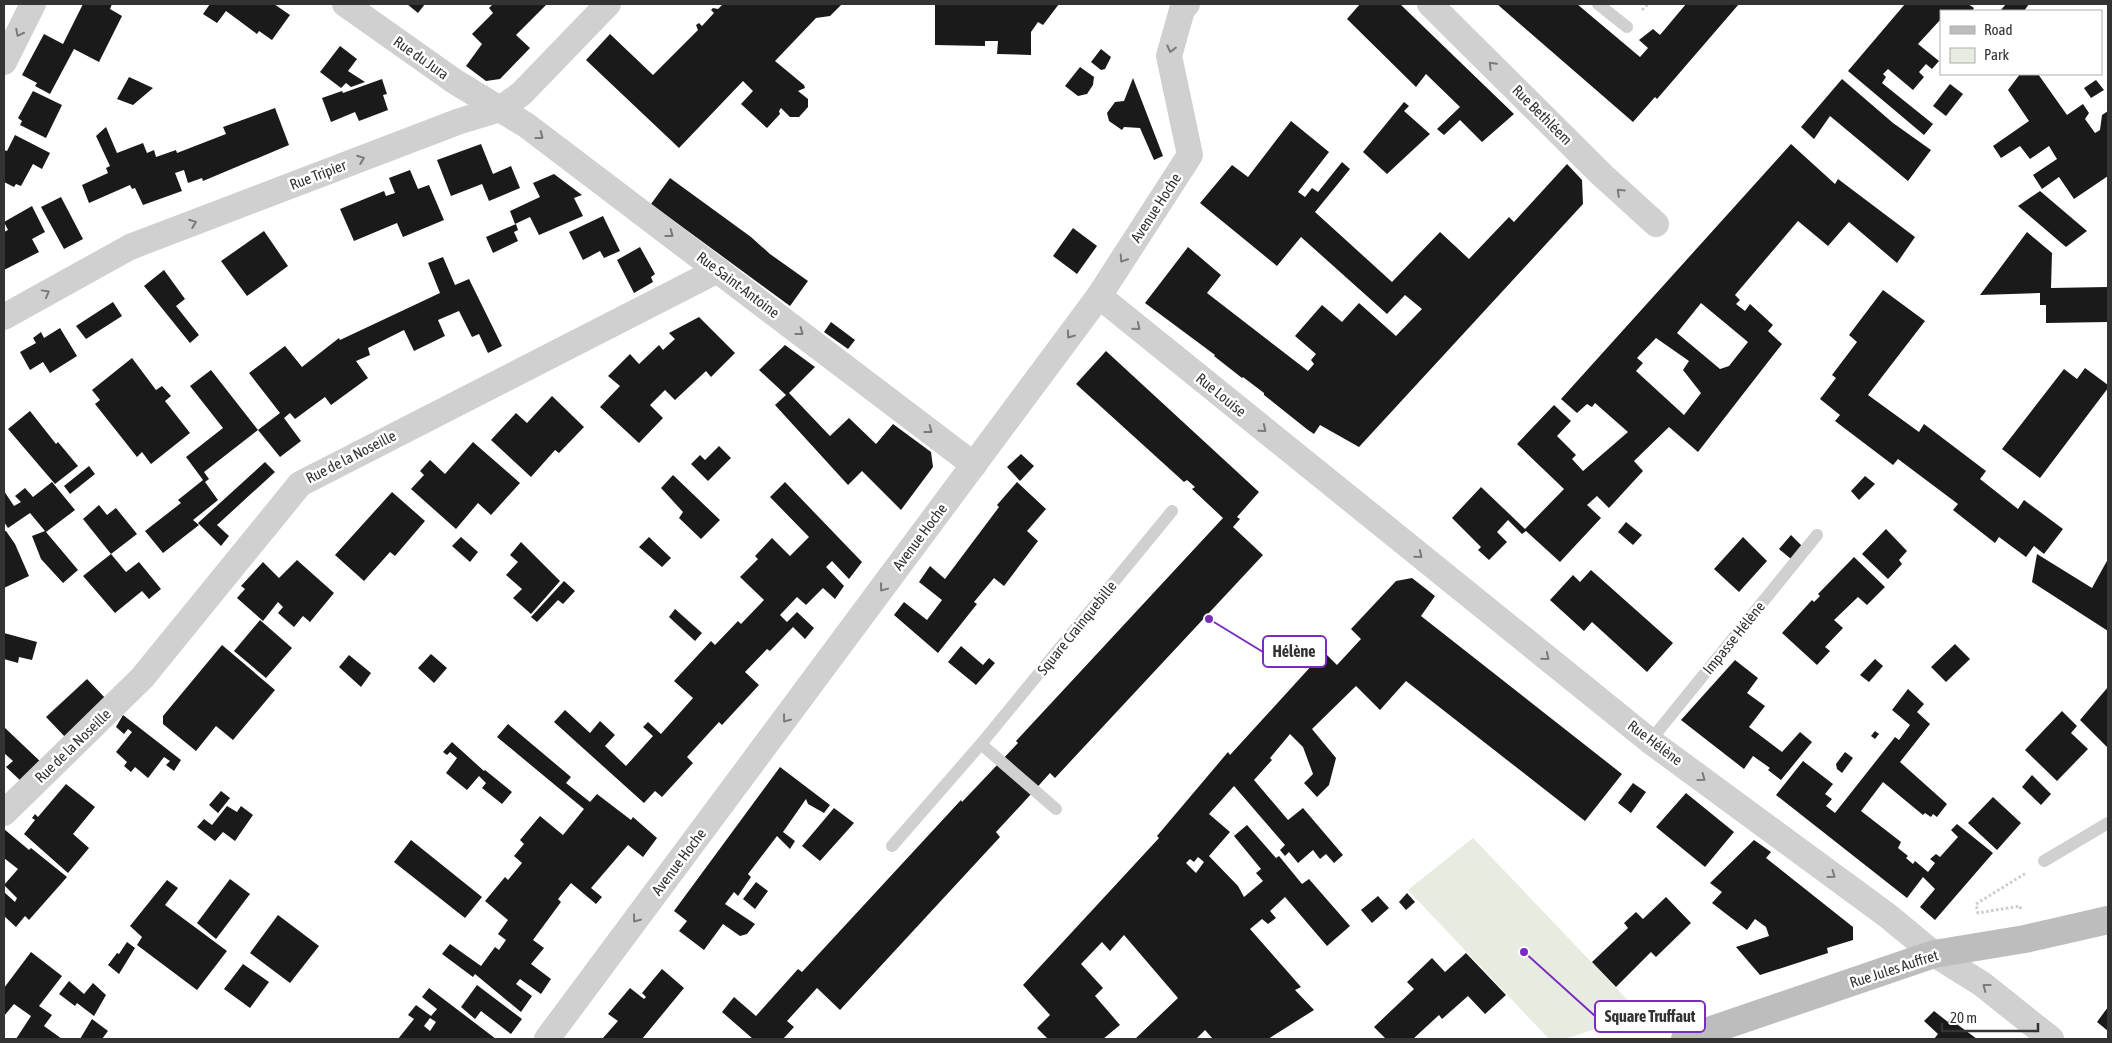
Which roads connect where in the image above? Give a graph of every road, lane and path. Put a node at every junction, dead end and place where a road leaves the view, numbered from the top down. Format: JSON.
{"nodes":[{"id":1,"x":33,"y":4,"type":"edge"},
{"id":2,"x":344,"y":4,"type":"edge"},
{"id":3,"x":608,"y":4,"type":"edge"},
{"id":4,"x":1187,"y":4,"type":"edge"},
{"id":5,"x":1430,"y":4,"type":"edge"},
{"id":6,"x":1598,"y":4,"type":"edge"},
{"id":7,"x":1627,"y":28,"type":"dead end"},
{"id":8,"x":4,"y":62,"type":"edge"},
{"id":9,"x":500,"y":109,"type":"junction"},
{"id":10,"x":1656,"y":224,"type":"dead end"},
{"id":11,"x":718,"y":270,"type":"junction"},
{"id":12,"x":1099,"y":296,"type":"junction"},
{"id":13,"x":4,"y":317,"type":"edge"},
{"id":14,"x":974,"y":465,"type":"junction"},
{"id":15,"x":1172,"y":511,"type":"dead end"},
{"id":16,"x":1381,"y":525,"type":"joint"},
{"id":17,"x":1817,"y":535,"type":"dead end"},
{"id":18,"x":1650,"y":741,"type":"junction"},
{"id":19,"x":981,"y":744,"type":"junction"},
{"id":20,"x":1056,"y":809,"type":"dead end"},
{"id":21,"x":4,"y":813,"type":"edge"},
{"id":22,"x":2108,"y":823,"type":"edge"},
{"id":23,"x":892,"y":846,"type":"dead end"},
{"id":24,"x":2044,"y":861,"type":"joint"},
{"id":25,"x":2108,"y":920,"type":"edge"},
{"id":26,"x":2025,"y":939,"type":"junction"},
{"id":27,"x":1934,"y":954,"type":"junction"},
{"id":28,"x":547,"y":1039,"type":"edge"},
{"id":29,"x":1686,"y":1039,"type":"edge"},
{"id":30,"x":2051,"y":1039,"type":"edge"}],
"edges":[{"from":1,"to":8,"type":"street","one_way":true},
{"from":2,"to":9,"type":"street","name":"Rue du Jura"},
{"from":3,"to":9,"type":"street","name":"Rue Tripier"},
{"from":4,"to":12,"type":"street","name":"Avenue Hoche","one_way":true},
{"from":10,"to":5,"type":"street","name":"Rue Bethléem","one_way":true},
{"from":6,"to":7,"type":"lane"},
{"from":9,"to":11,"type":"street","name":"Rue Saint-Antoine","one_way":true},
{"from":13,"to":9,"type":"street","name":"Rue Tripier","one_way":true},
{"from":11,"to":14,"type":"street","name":"Rue Saint-Antoine","one_way":true},
{"from":11,"to":21,"type":"street","name":"Rue de la Noseille"},
{"from":12,"to":14,"type":"street","name":"Avenue Hoche","one_way":true},
{"from":12,"to":16,"type":"street","name":"Rue Louise","one_way":true},
{"from":14,"to":28,"type":"street","name":"Avenue Hoche","one_way":true},
{"from":15,"to":19,"type":"lane","name":"Square Crainquebille"},
{"from":16,"to":18,"type":"street","name":"Rue Hélène","one_way":true},
{"from":17,"to":18,"type":"lane","name":"Impasse Hélène"},
{"from":18,"to":27,"type":"street","name":"Rue Hélène","one_way":true},
{"from":19,"to":20,"type":"lane"},
{"from":19,"to":23,"type":"lane","name":"Square Crainquebille"},
{"from":22,"to":24,"type":"lane"},
{"from":24,"to":26,"type":"path"},
{"from":25,"to":26,"type":"street","name":"Rue Jules Auffret"},
{"from":26,"to":27,"type":"street","name":"Rue Jules Auffret"},
{"from":27,"to":29,"type":"street","name":"Rue Jules Auffret"},
{"from":30,"to":27,"type":"street","name":"Rue Hélène","one_way":true}]}
